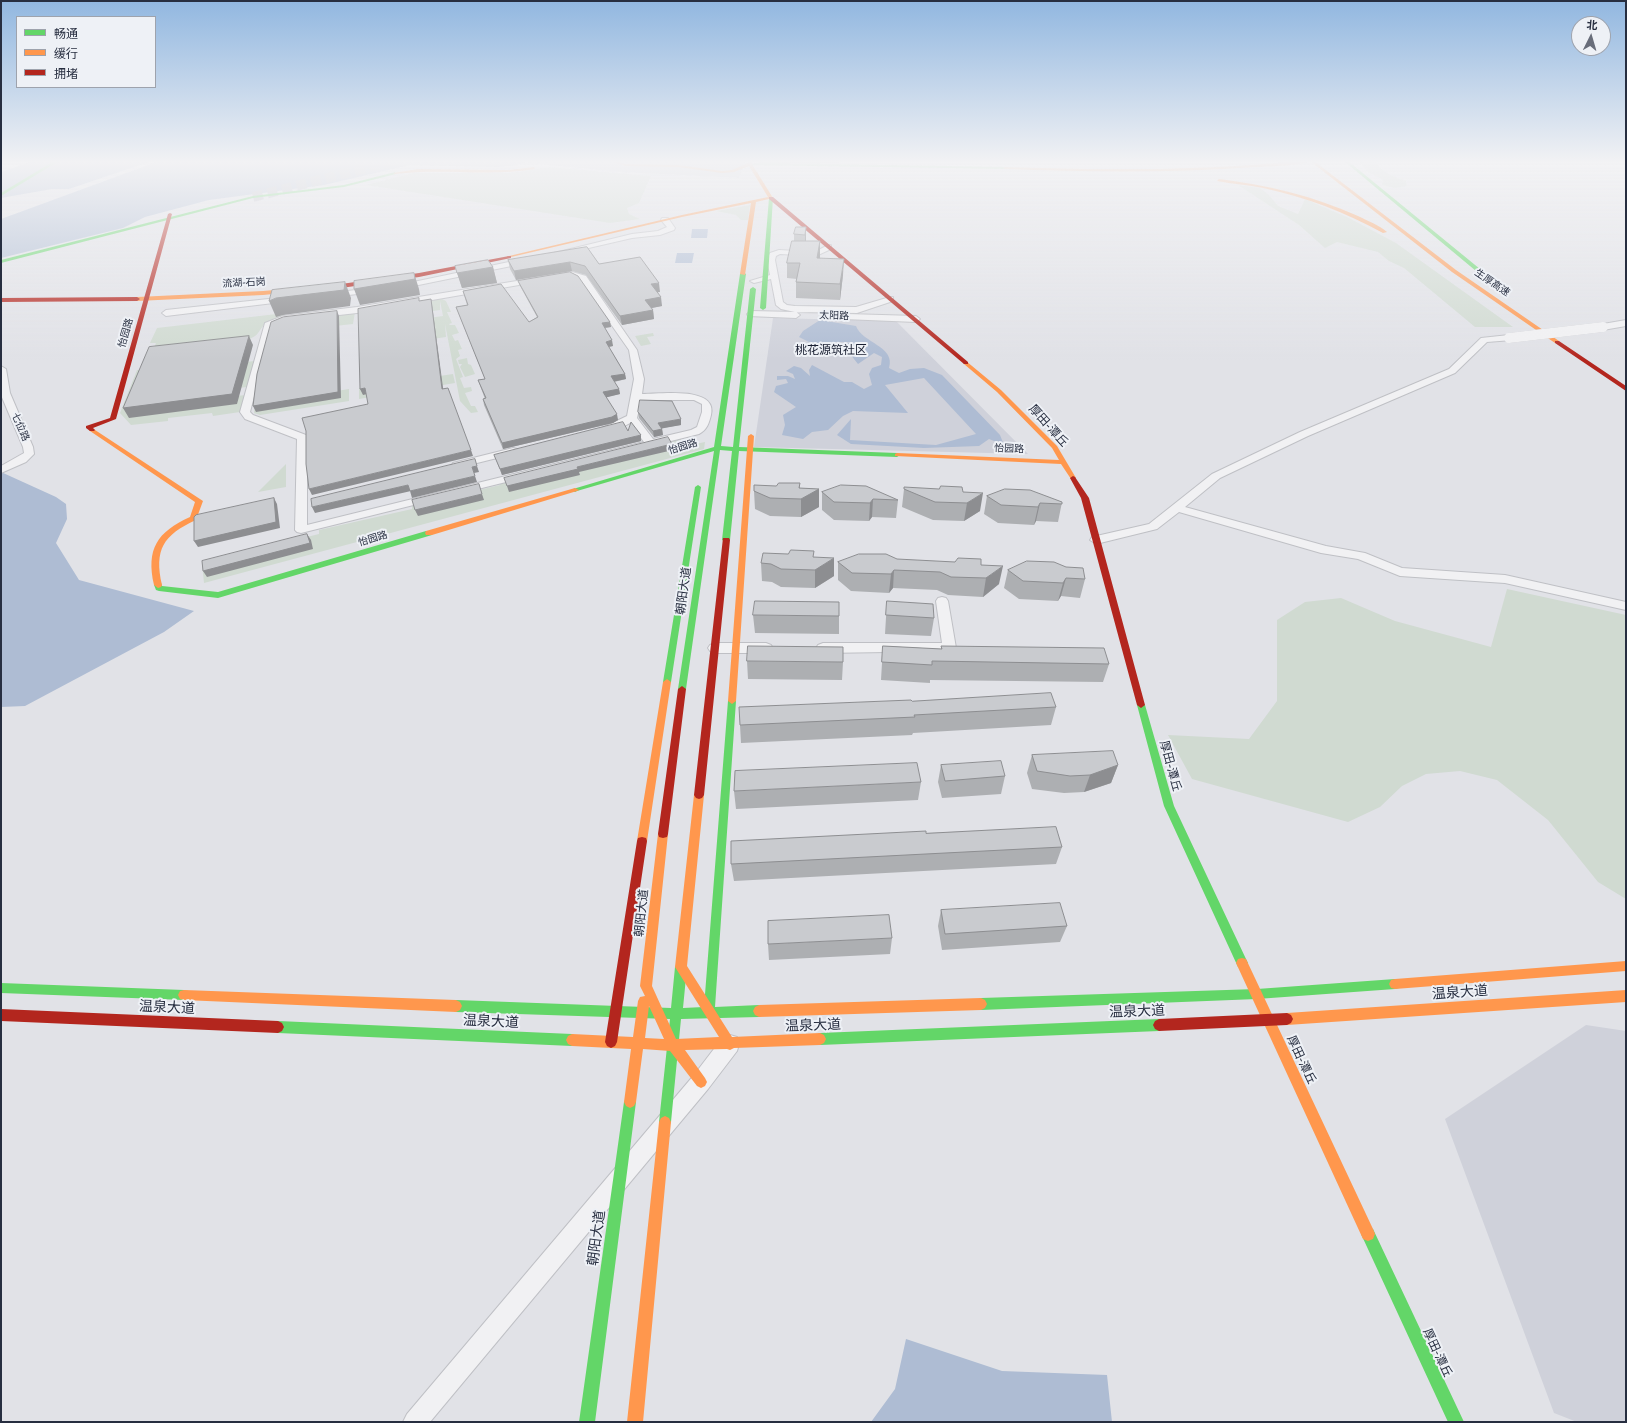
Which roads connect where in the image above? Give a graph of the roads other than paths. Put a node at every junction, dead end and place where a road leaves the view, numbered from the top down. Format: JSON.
{"nodes":[{"id":1,"x":131,"y":227,"type":"edge"},
{"id":2,"x":167,"y":227,"type":"edge"},
{"id":3,"x":635,"y":227,"type":"edge"},
{"id":4,"x":757,"y":227,"type":"edge"},
{"id":5,"x":760,"y":227,"type":"edge"},
{"id":6,"x":763,"y":227,"type":"edge"},
{"id":7,"x":801,"y":227,"type":"edge"},
{"id":8,"x":1378,"y":227,"type":"edge"},
{"id":9,"x":1398,"y":227,"type":"edge"},
{"id":10,"x":1421,"y":227,"type":"edge"},
{"id":11,"x":1427,"y":227,"type":"edge"},
{"id":12,"x":758,"y":244,"type":"dead end"},
{"id":13,"x":828,"y":246,"type":"junction"},
{"id":14,"x":1,"y":262,"type":"edge"},
{"id":15,"x":1454,"y":271,"type":"junction"},
{"id":16,"x":438,"y":276,"type":"junction"},
{"id":17,"x":774,"y":276,"type":"junction"},
{"id":18,"x":755,"y":277,"type":"joint"},
{"id":19,"x":764,"y":279,"type":"junction"},
{"id":20,"x":443,"y":296,"type":"junction"},
{"id":21,"x":147,"y":298,"type":"junction"},
{"id":22,"x":890,"y":299,"type":"junction"},
{"id":23,"x":1,"y":300,"type":"edge"},
{"id":24,"x":166,"y":313,"type":"dead end"},
{"id":25,"x":751,"y":314,"type":"junction"},
{"id":26,"x":762,"y":318,"type":"junction"},
{"id":27,"x":916,"y":319,"type":"junction"},
{"id":28,"x":1626,"y":323,"type":"edge"},
{"id":29,"x":1553,"y":325,"type":"dead end"},
{"id":30,"x":1571,"y":338,"type":"dead end"},
{"id":31,"x":1,"y":369,"type":"edge"},
{"id":32,"x":1626,"y":389,"type":"edge"},
{"id":33,"x":637,"y":396,"type":"junction"},
{"id":34,"x":632,"y":418,"type":"junction"},
{"id":35,"x":752,"y":425,"type":"dead end"},
{"id":36,"x":597,"y":431,"type":"edge"},
{"id":37,"x":650,"y":443,"type":"junction"},
{"id":38,"x":526,"y":448,"type":"edge"},
{"id":39,"x":717,"y":448,"type":"junction"},
{"id":40,"x":736,"y":448,"type":"junction"},
{"id":41,"x":750,"y":449,"type":"junction"},
{"id":42,"x":1064,"y":462,"type":"junction"},
{"id":43,"x":444,"y":468,"type":"edge"},
{"id":44,"x":1,"y":470,"type":"edge"},
{"id":45,"x":700,"y":475,"type":"dead end"},
{"id":46,"x":316,"y":499,"type":"edge"},
{"id":47,"x":301,"y":503,"type":"junction"},
{"id":48,"x":1177,"y":508,"type":"junction"},
{"id":49,"x":1096,"y":540,"type":"junction"},
{"id":50,"x":942,"y":601,"type":"dead end"},
{"id":51,"x":1626,"y":606,"type":"edge"},
{"id":52,"x":715,"y":648,"type":"junction"},
{"id":53,"x":736,"y":648,"type":"junction"},
{"id":54,"x":775,"y":648,"type":"edge"},
{"id":55,"x":807,"y":648,"type":"edge"},
{"id":56,"x":1626,"y":966,"type":"edge"},
{"id":57,"x":681,"y":967,"type":"junction"},
{"id":58,"x":646,"y":986,"type":"junction"},
{"id":59,"x":1,"y":988,"type":"edge"},
{"id":60,"x":1257,"y":994,"type":"junction"},
{"id":61,"x":1626,"y":996,"type":"edge"},
{"id":62,"x":615,"y":1013,"type":"junction"},
{"id":63,"x":658,"y":1013,"type":"junction"},
{"id":64,"x":709,"y":1013,"type":"junction"},
{"id":65,"x":642,"y":1014,"type":"junction"},
{"id":66,"x":676,"y":1014,"type":"junction"},
{"id":67,"x":1,"y":1015,"type":"edge"},
{"id":68,"x":1269,"y":1020,"type":"junction"},
{"id":69,"x":611,"y":1042,"type":"junction"},
{"id":70,"x":638,"y":1043,"type":"junction"},
{"id":71,"x":674,"y":1044,"type":"junction"},
{"id":72,"x":730,"y":1044,"type":"junction"},
{"id":73,"x":701,"y":1082,"type":"junction"},
{"id":74,"x":666,"y":1123,"type":"junction"},
{"id":75,"x":620,"y":1178,"type":"junction"},
{"id":76,"x":415,"y":1422,"type":"edge"},
{"id":77,"x":586,"y":1422,"type":"edge"},
{"id":78,"x":635,"y":1422,"type":"edge"},
{"id":79,"x":1456,"y":1422,"type":"edge"}],
"edges":[{"from":1,"to":14,"type":"main road"},
{"from":2,"to":21,"type":"main road","name":"怡园路"},
{"from":3,"to":16,"type":"main road","name":"流湖-石岗"},
{"from":4,"to":39,"type":"main road","name":"朝阳大道"},
{"from":5,"to":12,"type":"main road"},
{"from":6,"to":19,"type":"main road"},
{"from":7,"to":13,"type":"main road","name":"厚田-潭丘"},
{"from":8,"to":15,"type":"main road"},
{"from":9,"to":15,"type":"main road","name":"生厚高速"},
{"from":10,"to":11,"type":"main road","name":"生厚高速"},
{"from":13,"to":17,"type":"street"},
{"from":13,"to":22,"type":"main road","name":"厚田-潭丘"},
{"from":15,"to":32,"type":"main road","name":"生厚高速"},
{"from":16,"to":20,"type":"street"},
{"from":16,"to":21,"type":"main road","name":"流湖-石岗"},
{"from":16,"to":24,"type":"street"},
{"from":17,"to":19,"type":"street"},
{"from":17,"to":22,"type":"street"},
{"from":18,"to":19,"type":"street"},
{"from":18,"to":25,"type":"main road"},
{"from":19,"to":26,"type":"main road"},
{"from":20,"to":33,"type":"street"},
{"from":20,"to":47,"type":"street"},
{"from":21,"to":23,"type":"main road","name":"流湖-石岗"},
{"from":21,"to":39,"type":"main road","name":"怡园路"},
{"from":22,"to":27,"type":"main road","name":"厚田-潭丘"},
{"from":25,"to":26,"type":"street","name":"太阳路"},
{"from":25,"to":40,"type":"main road"},
{"from":26,"to":27,"type":"street","name":"太阳路"},
{"from":27,"to":42,"type":"main road","name":"厚田-潭丘"},
{"from":28,"to":48,"type":"street","bridge":true},
{"from":29,"to":30,"type":"main road"},
{"from":31,"to":44,"type":"street","name":"七位路"},
{"from":33,"to":34,"type":"street"},
{"from":33,"to":37,"type":"street"},
{"from":34,"to":36,"type":"street"},
{"from":34,"to":37,"type":"street"},
{"from":35,"to":41,"type":"main road"},
{"from":37,"to":47,"type":"street"},
{"from":38,"to":43,"type":"street"},
{"from":39,"to":40,"type":"main road","name":"怡园路"},
{"from":39,"to":58,"type":"main road","name":"朝阳大道"},
{"from":40,"to":41,"type":"main road","name":"怡园路"},
{"from":40,"to":52,"type":"main road"},
{"from":41,"to":42,"type":"main road","name":"怡园路"},
{"from":41,"to":53,"type":"main road"},
{"from":42,"to":49,"type":"main road","name":"厚田-潭丘"},
{"from":45,"to":62,"type":"main road"},
{"from":46,"to":47,"type":"street"},
{"from":48,"to":49,"type":"street"},
{"from":48,"to":51,"type":"street"},
{"from":49,"to":60,"type":"main road","name":"厚田-潭丘"},
{"from":50,"to":55,"type":"street"},
{"from":52,"to":53,"type":"street"},
{"from":52,"to":57,"type":"main road"},
{"from":53,"to":54,"type":"street"},
{"from":53,"to":64,"type":"main road"},
{"from":56,"to":60,"type":"main road","name":"温泉大道"},
{"from":57,"to":64,"type":"main road"},
{"from":57,"to":66,"type":"main road"},
{"from":58,"to":63,"type":"main road"},
{"from":58,"to":65,"type":"main road","name":"朝阳大道"},
{"from":59,"to":62,"type":"main road","name":"温泉大道"},
{"from":60,"to":64,"type":"main road","name":"温泉大道"},
{"from":60,"to":68,"type":"main road","name":"厚田-潭丘"},
{"from":61,"to":68,"type":"main road","name":"温泉大道"},
{"from":62,"to":65,"type":"main road","name":"温泉大道"},
{"from":62,"to":69,"type":"main road"},
{"from":63,"to":65,"type":"main road","name":"温泉大道"},
{"from":63,"to":66,"type":"main road","name":"温泉大道"},
{"from":63,"to":71,"type":"main road"},
{"from":64,"to":66,"type":"main road","name":"温泉大道"},
{"from":64,"to":72,"type":"main road"},
{"from":65,"to":70,"type":"main road","name":"朝阳大道"},
{"from":66,"to":71,"type":"main road"},
{"from":67,"to":69,"type":"main road","name":"温泉大道"},
{"from":68,"to":72,"type":"main road","name":"温泉大道"},
{"from":68,"to":79,"type":"main road","name":"厚田-潭丘"},
{"from":69,"to":70,"type":"main road","name":"温泉大道"},
{"from":70,"to":71,"type":"main road","name":"温泉大道"},
{"from":70,"to":75,"type":"main road","name":"朝阳大道"},
{"from":71,"to":72,"type":"main road","name":"温泉大道"},
{"from":71,"to":73,"type":"main road"},
{"from":71,"to":74,"type":"main road"},
{"from":72,"to":73,"type":"street"},
{"from":73,"to":74,"type":"street"},
{"from":74,"to":75,"type":"street"},
{"from":74,"to":78,"type":"main road"},
{"from":75,"to":76,"type":"street"},
{"from":75,"to":77,"type":"main road","name":"朝阳大道"}]}
